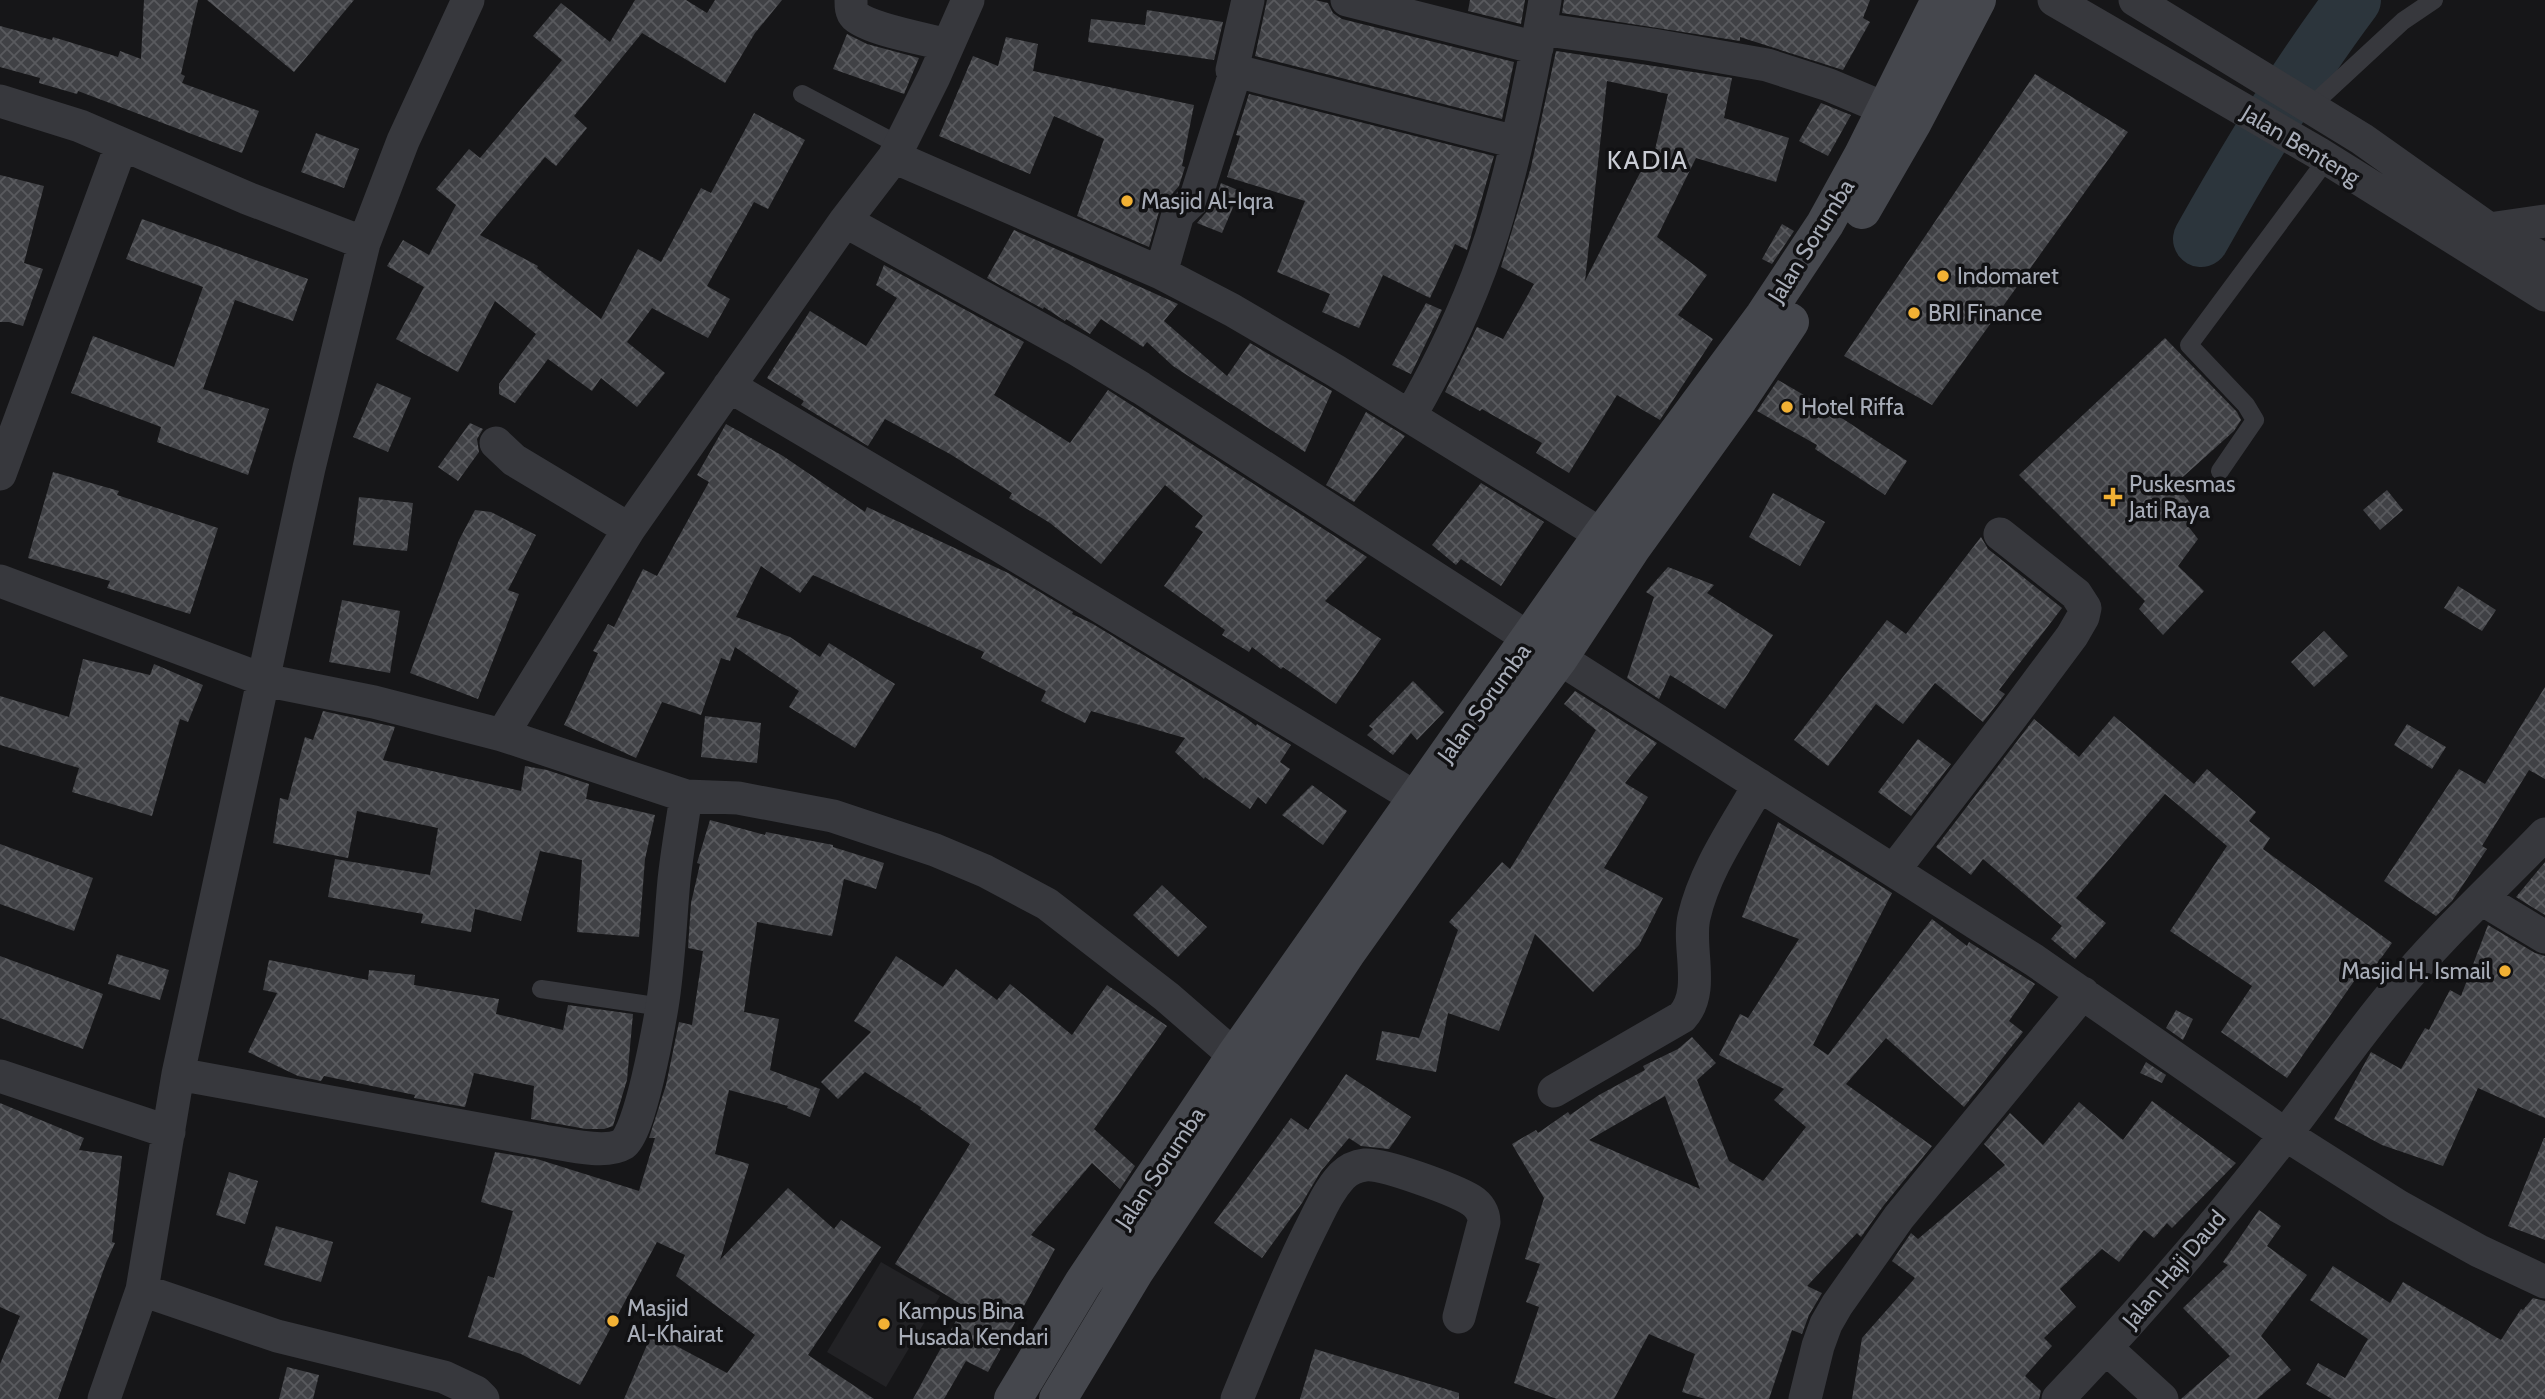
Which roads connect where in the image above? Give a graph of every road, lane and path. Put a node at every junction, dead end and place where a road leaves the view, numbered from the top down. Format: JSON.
{"nodes":[{"id":1,"x":468,"y":0,"type":"edge"},
{"id":2,"x":851,"y":0,"type":"edge"},
{"id":3,"x":968,"y":0,"type":"edge"},
{"id":4,"x":1248,"y":0,"type":"edge"},
{"id":5,"x":1347,"y":0,"type":"edge"},
{"id":6,"x":1940,"y":0,"type":"edge"},
{"id":7,"x":1977,"y":0,"type":"edge"},
{"id":8,"x":2054,"y":0,"type":"edge"},
{"id":9,"x":2135,"y":0,"type":"edge"},
{"id":10,"x":2411,"y":0,"type":"edge"},
{"id":11,"x":2434,"y":0,"type":"edge"},
{"id":12,"x":2403,"y":21,"type":"junction"},
{"id":13,"x":1541,"y":26,"type":"edge"},
{"id":14,"x":948,"y":45,"type":"junction"},
{"id":15,"x":1236,"y":70,"type":"junction"},
{"id":16,"x":802,"y":94,"type":"dead end"},
{"id":17,"x":0,"y":101,"type":"edge"},
{"id":18,"x":2303,"y":105,"type":"junction"},
{"id":19,"x":1886,"y":109,"type":"junction"},
{"id":20,"x":1516,"y":142,"type":"junction"},
{"id":21,"x":121,"y":146,"type":"junction"},
{"id":22,"x":896,"y":151,"type":"junction"},
{"id":23,"x":2327,"y":159,"type":"junction"},
{"id":24,"x":845,"y":221,"type":"junction"},
{"id":25,"x":2545,"y":221,"type":"edge"},
{"id":26,"x":2489,"y":229,"type":"junction"},
{"id":27,"x":364,"y":243,"type":"junction"},
{"id":28,"x":2545,"y":260,"type":"edge"},
{"id":29,"x":1161,"y":274,"type":"junction"},
{"id":30,"x":2545,"y":295,"type":"edge"},
{"id":31,"x":729,"y":386,"type":"junction"},
{"id":32,"x":1410,"y":416,"type":"junction"},
{"id":33,"x":496,"y":443,"type":"dead end"},
{"id":34,"x":2220,"y":471,"type":"dead end"},
{"id":35,"x":0,"y":474,"type":"edge"},
{"id":36,"x":629,"y":529,"type":"junction"},
{"id":37,"x":2000,"y":534,"type":"dead end"},
{"id":38,"x":1602,"y":535,"type":"junction"},
{"id":39,"x":0,"y":581,"type":"edge"},
{"id":40,"x":1544,"y":648,"type":"junction"},
{"id":41,"x":264,"y":680,"type":"junction"},
{"id":42,"x":502,"y":735,"type":"junction"},
{"id":43,"x":1759,"y":785,"type":"junction"},
{"id":44,"x":686,"y":796,"type":"junction"},
{"id":45,"x":1416,"y":798,"type":"junction"},
{"id":46,"x":2545,"y":834,"type":"edge"},
{"id":47,"x":1894,"y":870,"type":"junction"},
{"id":48,"x":2482,"y":899,"type":"junction"},
{"id":49,"x":1351,"y":919,"type":"junction"},
{"id":50,"x":2545,"y":937,"type":"edge"},
{"id":51,"x":541,"y":989,"type":"dead end"},
{"id":52,"x":2083,"y":993,"type":"junction"},
{"id":53,"x":662,"y":1007,"type":"junction"},
{"id":54,"x":1235,"y":1056,"type":"junction"},
{"id":55,"x":178,"y":1074,"type":"junction"},
{"id":56,"x":0,"y":1076,"type":"edge"},
{"id":57,"x":1554,"y":1091,"type":"dead end"},
{"id":58,"x":169,"y":1132,"type":"junction"},
{"id":59,"x":2286,"y":1135,"type":"junction"},
{"id":60,"x":2545,"y":1282,"type":"edge"},
{"id":61,"x":142,"y":1290,"type":"junction"},
{"id":62,"x":1459,"y":1317,"type":"dead end"},
{"id":63,"x":2106,"y":1348,"type":"junction"},
{"id":64,"x":104,"y":1399,"type":"edge"},
{"id":65,"x":483,"y":1399,"type":"edge"},
{"id":66,"x":1013,"y":1399,"type":"edge"},
{"id":67,"x":1058,"y":1399,"type":"edge"},
{"id":68,"x":1237,"y":1399,"type":"edge"},
{"id":69,"x":1805,"y":1399,"type":"edge"},
{"id":70,"x":2058,"y":1399,"type":"edge"},
{"id":71,"x":2162,"y":1399,"type":"edge"}],
"edges":[{"from":1,"to":27,"type":"street"},
{"from":2,"to":14,"type":"street"},
{"from":3,"to":14,"type":"street"},
{"from":4,"to":15,"type":"street"},
{"from":5,"to":13,"type":"street"},
{"from":6,"to":19,"type":"street","name":"Jalan Sorumba"},
{"from":7,"to":40,"type":"street","name":"Jalan Sorumba"},
{"from":8,"to":23,"type":"street","name":"Jalan Benteng"},
{"from":9,"to":18,"type":"street","name":"Jalan Benteng"},
{"from":10,"to":12,"type":"lane"},
{"from":11,"to":12,"type":"lane"},
{"from":12,"to":18,"type":"lane"},
{"from":13,"to":19,"type":"street"},
{"from":13,"to":20,"type":"street"},
{"from":14,"to":22,"type":"street"},
{"from":15,"to":20,"type":"street"},
{"from":15,"to":29,"type":"street"},
{"from":16,"to":22,"type":"lane"},
{"from":17,"to":21,"type":"street"},
{"from":18,"to":26,"type":"street","name":"Jalan Benteng"},
{"from":19,"to":38,"type":"street","name":"Jalan Sorumba"},
{"from":20,"to":32,"type":"street"},
{"from":21,"to":27,"type":"street"},
{"from":21,"to":35,"type":"street"},
{"from":22,"to":24,"type":"street"},
{"from":22,"to":29,"type":"street"},
{"from":23,"to":30,"type":"street","name":"Jalan Benteng"},
{"from":23,"to":34,"type":"lane"},
{"from":24,"to":31,"type":"street"},
{"from":24,"to":40,"type":"street"},
{"from":25,"to":26,"type":"street"},
{"from":26,"to":28,"type":"street","name":"Jalan Benteng"},
{"from":27,"to":41,"type":"street"},
{"from":29,"to":32,"type":"street"},
{"from":31,"to":36,"type":"street"},
{"from":31,"to":45,"type":"street"},
{"from":32,"to":38,"type":"street"},
{"from":33,"to":36,"type":"street"},
{"from":36,"to":42,"type":"street"},
{"from":37,"to":47,"type":"street"},
{"from":38,"to":40,"type":"street","name":"Jalan Sorumba"},
{"from":39,"to":41,"type":"street"},
{"from":40,"to":43,"type":"street"},
{"from":40,"to":45,"type":"street","name":"Jalan Sorumba"},
{"from":40,"to":49,"type":"street","name":"Jalan Sorumba"},
{"from":41,"to":42,"type":"street"},
{"from":41,"to":55,"type":"street"},
{"from":42,"to":44,"type":"street"},
{"from":43,"to":47,"type":"street"},
{"from":43,"to":57,"type":"street"},
{"from":44,"to":53,"type":"street"},
{"from":44,"to":54,"type":"street"},
{"from":45,"to":49,"type":"street","name":"Jalan Sorumba"},
{"from":46,"to":48,"type":"street","name":"Jalan Haji Daud"},
{"from":47,"to":52,"type":"street"},
{"from":48,"to":50,"type":"street"},
{"from":48,"to":59,"type":"street","name":"Jalan Haji Daud"},
{"from":49,"to":54,"type":"street","name":"Jalan Sorumba"},
{"from":49,"to":67,"type":"street","name":"Jalan Sorumba"},
{"from":51,"to":53,"type":"lane"},
{"from":52,"to":59,"type":"street"},
{"from":52,"to":69,"type":"street"},
{"from":53,"to":55,"type":"street"},
{"from":54,"to":66,"type":"street","name":"Jalan Sorumba"},
{"from":55,"to":58,"type":"street"},
{"from":56,"to":58,"type":"street"},
{"from":58,"to":61,"type":"street"},
{"from":59,"to":60,"type":"street"},
{"from":59,"to":63,"type":"street","name":"Jalan Haji Daud"},
{"from":61,"to":64,"type":"street"},
{"from":61,"to":65,"type":"street"},
{"from":62,"to":68,"type":"street"},
{"from":63,"to":70,"type":"street","name":"Jalan Haji Daud"},
{"from":63,"to":71,"type":"street"}]}
